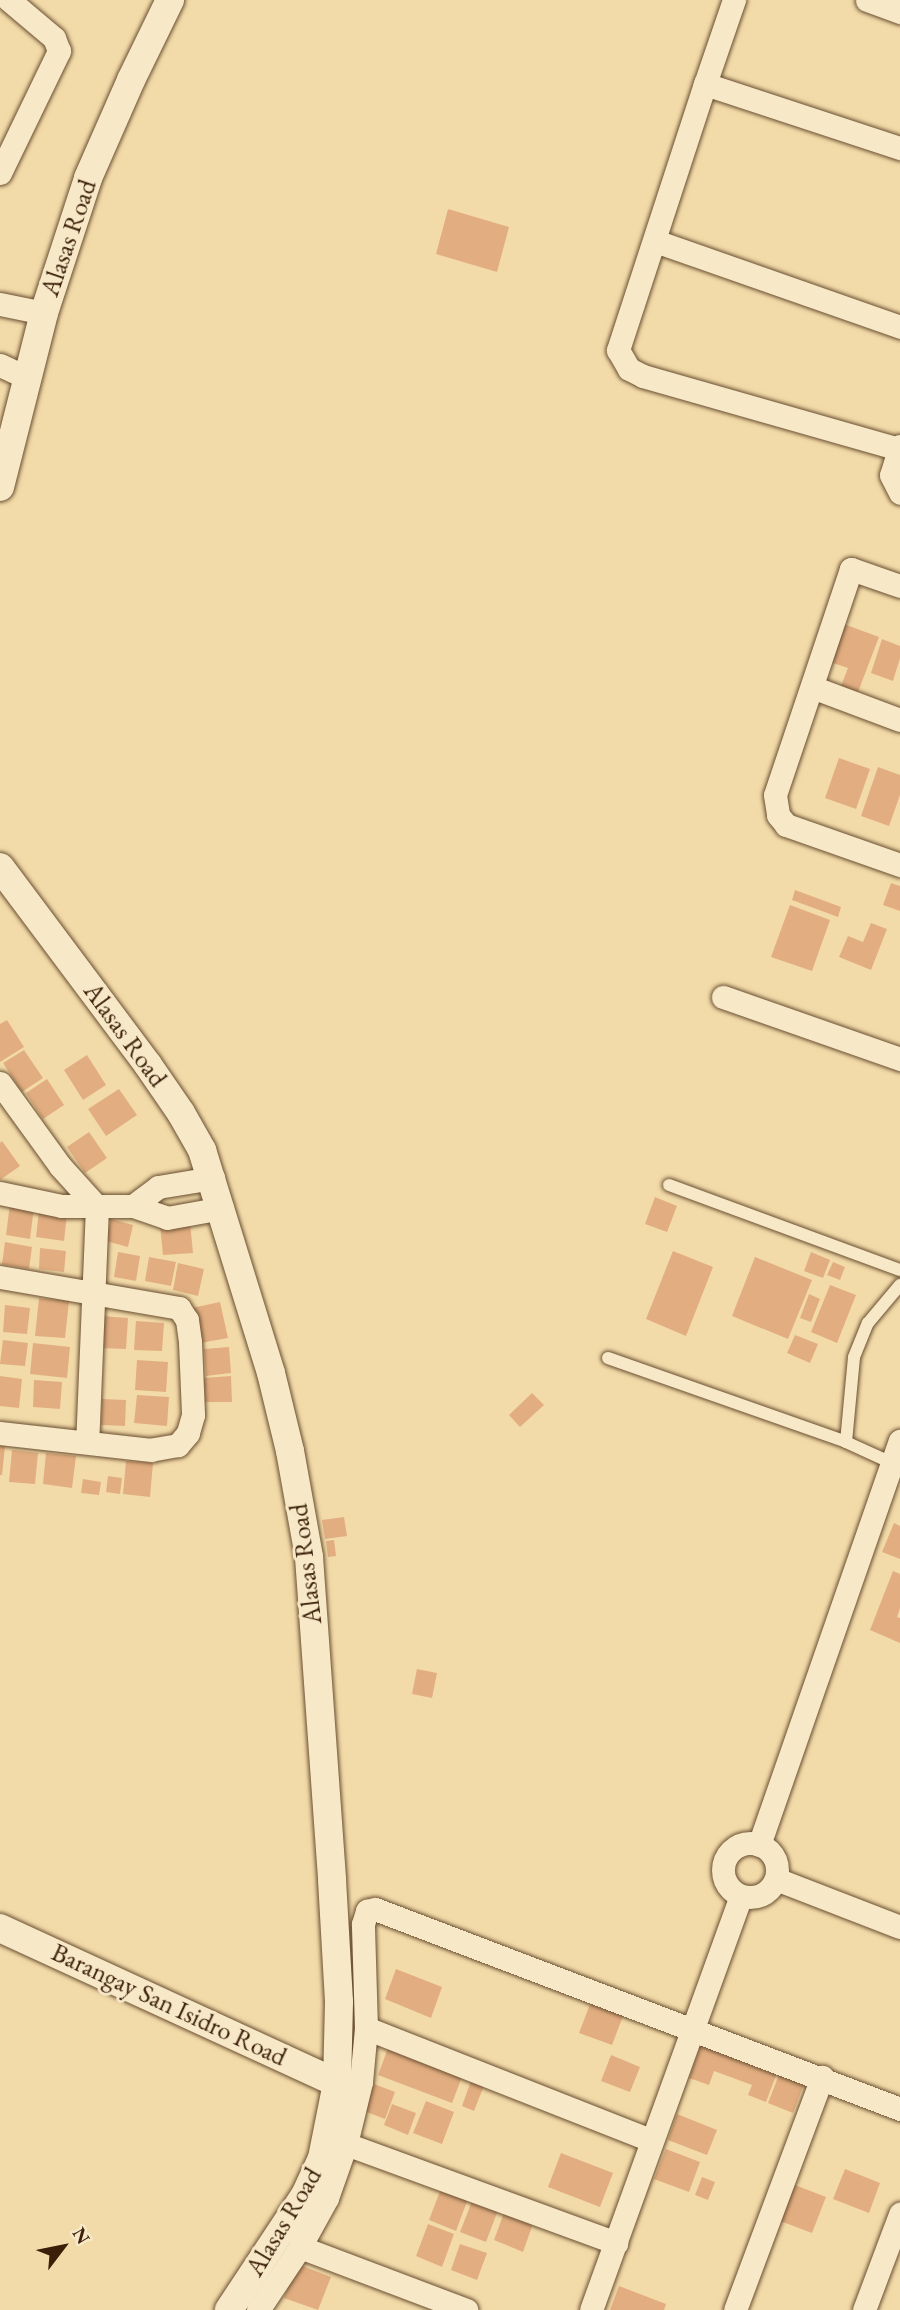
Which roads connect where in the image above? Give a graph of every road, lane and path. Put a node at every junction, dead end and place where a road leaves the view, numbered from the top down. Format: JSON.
{"nodes":[{"id":1,"x":9,"y":0,"type":"edge"},
{"id":2,"x":734,"y":0,"type":"edge"},
{"id":3,"x":867,"y":0,"type":"edge"},
{"id":4,"x":161,"y":4,"type":"edge"},
{"id":5,"x":900,"y":12,"type":"edge"},
{"id":6,"x":705,"y":84,"type":"junction"},
{"id":7,"x":900,"y":148,"type":"edge"},
{"id":8,"x":0,"y":173,"type":"edge"},
{"id":9,"x":655,"y":241,"type":"junction"},
{"id":10,"x":0,"y":304,"type":"edge"},
{"id":11,"x":44,"y":313,"type":"junction"},
{"id":12,"x":900,"y":327,"type":"edge"},
{"id":13,"x":0,"y":365,"type":"edge"},
{"id":14,"x":27,"y":378,"type":"junction"},
{"id":15,"x":899,"y":447,"type":"edge"},
{"id":16,"x":0,"y":487,"type":"edge"},
{"id":17,"x":900,"y":493,"type":"edge"},
{"id":18,"x":900,"y":586,"type":"edge"},
{"id":19,"x":812,"y":687,"type":"junction"},
{"id":20,"x":900,"y":720,"type":"edge"},
{"id":21,"x":900,"y":864,"type":"edge"},
{"id":22,"x":0,"y":867,"type":"edge"},
{"id":23,"x":723,"y":997,"type":"dead end"},
{"id":24,"x":900,"y":1059,"type":"edge"},
{"id":25,"x":0,"y":1083,"type":"edge"},
{"id":26,"x":213,"y":1178,"type":"junction"},
{"id":27,"x":669,"y":1185,"type":"dead end"},
{"id":28,"x":0,"y":1193,"type":"edge"},
{"id":29,"x":133,"y":1206,"type":"junction"},
{"id":30,"x":97,"y":1207,"type":"junction"},
{"id":31,"x":222,"y":1208,"type":"junction"},
{"id":32,"x":900,"y":1270,"type":"edge"},
{"id":33,"x":0,"y":1277,"type":"edge"},
{"id":34,"x":900,"y":1285,"type":"edge"},
{"id":35,"x":96,"y":1292,"type":"junction"},
{"id":36,"x":608,"y":1358,"type":"dead end"},
{"id":37,"x":0,"y":1433,"type":"edge"},
{"id":38,"x":88,"y":1441,"type":"junction"},
{"id":39,"x":846,"y":1442,"type":"junction"},
{"id":40,"x":896,"y":1452,"type":"edge"},
{"id":41,"x":760,"y":1845,"type":"junction"},
{"id":42,"x":776,"y":1879,"type":"junction"},
{"id":43,"x":741,"y":1896,"type":"junction"},
{"id":44,"x":900,"y":1927,"type":"edge"},
{"id":45,"x":0,"y":1928,"type":"edge"},
{"id":46,"x":366,"y":2028,"type":"junction"},
{"id":47,"x":691,"y":2030,"type":"junction"},
{"id":48,"x":822,"y":2077,"type":"junction"},
{"id":49,"x":337,"y":2083,"type":"junction"},
{"id":50,"x":900,"y":2109,"type":"edge"},
{"id":51,"x":651,"y":2140,"type":"junction"},
{"id":52,"x":346,"y":2144,"type":"junction"},
{"id":53,"x":900,"y":2214,"type":"edge"},
{"id":54,"x":616,"y":2243,"type":"junction"},
{"id":55,"x":300,"y":2247,"type":"junction"},
{"id":56,"x":229,"y":2310,"type":"edge"},
{"id":57,"x":258,"y":2310,"type":"edge"},
{"id":58,"x":467,"y":2310,"type":"edge"},
{"id":59,"x":591,"y":2310,"type":"edge"},
{"id":60,"x":735,"y":2310,"type":"edge"},
{"id":61,"x":864,"y":2310,"type":"edge"}],
"edges":[{"from":1,"to":8,"type":"street"},
{"from":2,"to":6,"type":"street"},
{"from":3,"to":5,"type":"street"},
{"from":4,"to":11,"type":"street","name":"Alasas Road"},
{"from":6,"to":7,"type":"street"},
{"from":6,"to":9,"type":"street"},
{"from":9,"to":12,"type":"street"},
{"from":9,"to":15,"type":"street"},
{"from":10,"to":11,"type":"street"},
{"from":11,"to":14,"type":"street","name":"Alasas Road"},
{"from":13,"to":14,"type":"street"},
{"from":14,"to":16,"type":"street","name":"Alasas Road"},
{"from":15,"to":17,"type":"street"},
{"from":18,"to":19,"type":"street"},
{"from":19,"to":20,"type":"street"},
{"from":19,"to":21,"type":"street"},
{"from":22,"to":26,"type":"street","name":"Alasas Road"},
{"from":23,"to":24,"type":"street"},
{"from":25,"to":30,"type":"street"},
{"from":26,"to":29,"type":"street"},
{"from":26,"to":31,"type":"street","name":"Alasas Road"},
{"from":27,"to":32,"type":"lane"},
{"from":28,"to":30,"type":"street"},
{"from":29,"to":30,"type":"street"},
{"from":29,"to":31,"type":"street"},
{"from":30,"to":35,"type":"street"},
{"from":31,"to":49,"type":"street","name":"Alasas Road"},
{"from":33,"to":35,"type":"street"},
{"from":34,"to":39,"type":"lane"},
{"from":35,"to":38,"type":"street"},
{"from":35,"to":38,"type":"street"},
{"from":36,"to":39,"type":"lane"},
{"from":37,"to":38,"type":"street"},
{"from":39,"to":40,"type":"lane"},
{"from":40,"to":41,"type":"street"},
{"from":41,"to":42,"type":"street"},
{"from":41,"to":43,"type":"street"},
{"from":42,"to":43,"type":"street"},
{"from":42,"to":44,"type":"street"},
{"from":43,"to":47,"type":"street"},
{"from":45,"to":49,"type":"street","name":"Barangay San Isidro Road"},
{"from":46,"to":47,"type":"street"},
{"from":46,"to":51,"type":"street"},
{"from":46,"to":52,"type":"street"},
{"from":47,"to":48,"type":"street"},
{"from":47,"to":51,"type":"street"},
{"from":48,"to":50,"type":"street"},
{"from":48,"to":60,"type":"street"},
{"from":49,"to":56,"type":"street","name":"Alasas Road"},
{"from":51,"to":54,"type":"street"},
{"from":52,"to":54,"type":"street"},
{"from":52,"to":55,"type":"street"},
{"from":53,"to":61,"type":"street"},
{"from":54,"to":59,"type":"street"},
{"from":55,"to":57,"type":"street"},
{"from":55,"to":58,"type":"street"}]}
